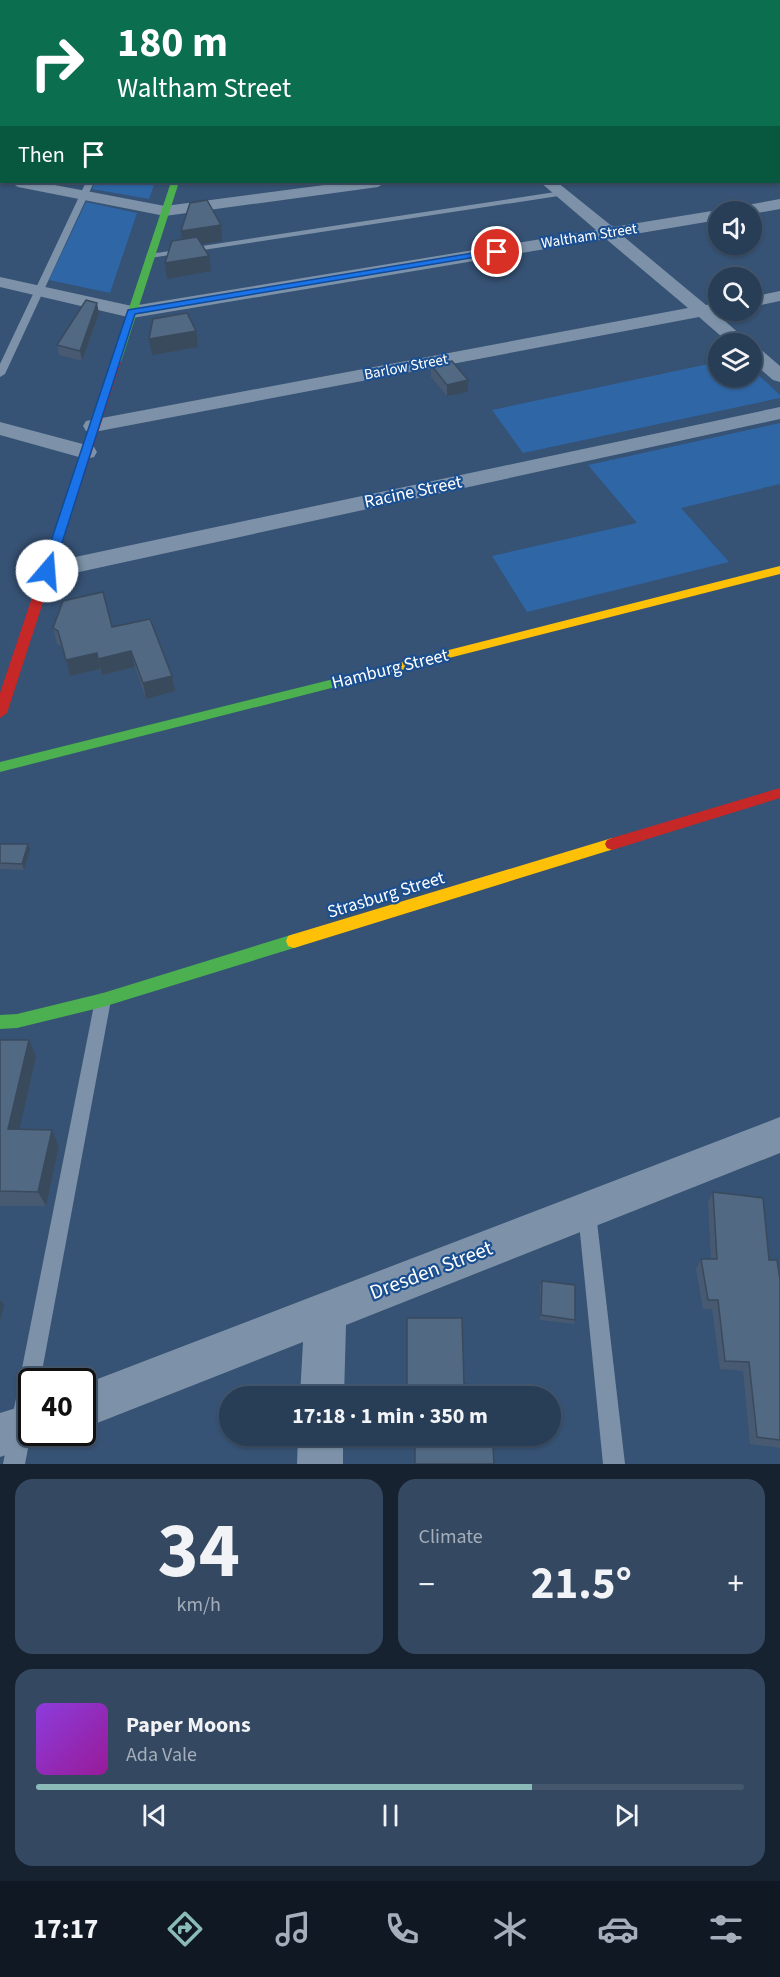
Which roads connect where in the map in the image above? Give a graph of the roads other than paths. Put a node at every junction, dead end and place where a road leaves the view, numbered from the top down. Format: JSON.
{"nodes":[{"id":1,"x":30,"y":183,"type":"edge"},
{"id":2,"x":175,"y":183,"type":"edge"},
{"id":3,"x":371,"y":183,"type":"edge"},
{"id":4,"x":549,"y":183,"type":"edge"},
{"id":5,"x":87,"y":188,"type":"edge"},
{"id":6,"x":562,"y":193,"type":"junction"},
{"id":7,"x":780,"y":204,"type":"edge"},
{"id":8,"x":762,"y":207,"type":"edge"},
{"id":9,"x":165,"y":211,"type":"junction"},
{"id":10,"x":708,"y":216,"type":"edge"},
{"id":11,"x":611,"y":233,"type":"junction"},
{"id":12,"x":150,"y":256,"type":"junction"},
{"id":13,"x":0,"y":282,"type":"edge"},
{"id":14,"x":38,"y":291,"type":"junction"},
{"id":15,"x":780,"y":296,"type":"edge"},
{"id":16,"x":762,"y":300,"type":"edge"},
{"id":17,"x":708,"y":308,"type":"edge"},
{"id":18,"x":708,"y":311,"type":"edge"},
{"id":19,"x":132,"y":312,"type":"junction"},
{"id":20,"x":721,"y":321,"type":"edge"},
{"id":21,"x":732,"y":333,"type":"edge"},
{"id":22,"x":762,"y":361,"type":"edge"},
{"id":23,"x":0,"y":374,"type":"edge"},
{"id":24,"x":780,"y":376,"type":"edge"},
{"id":25,"x":780,"y":413,"type":"edge"},
{"id":26,"x":94,"y":426,"type":"junction"},
{"id":27,"x":0,"y":429,"type":"edge"},
{"id":28,"x":86,"y":452,"type":"junction"},
{"id":29,"x":780,"y":570,"type":"edge"},
{"id":30,"x":47,"y":571,"type":"junction"},
{"id":31,"x":8,"y":658,"type":"edge"},
{"id":32,"x":0,"y":713,"type":"edge"},
{"id":33,"x":0,"y":767,"type":"edge"},
{"id":34,"x":780,"y":793,"type":"edge"},
{"id":35,"x":103,"y":1000,"type":"junction"},
{"id":36,"x":0,"y":1022,"type":"edge"},
{"id":37,"x":780,"y":1135,"type":"edge"},
{"id":38,"x":586,"y":1210,"type":"junction"},
{"id":39,"x":326,"y":1311,"type":"junction"},
{"id":40,"x":322,"y":1386,"type":"edge"},
{"id":41,"x":96,"y":1401,"type":"edge"},
{"id":42,"x":17,"y":1438,"type":"edge"},
{"id":43,"x":321,"y":1446,"type":"edge"},
{"id":44,"x":320,"y":1464,"type":"edge"},
{"id":45,"x":614,"y":1464,"type":"edge"}],
"edges":[{"from":1,"to":5,"type":"street"},
{"from":2,"to":9,"type":"street"},
{"from":3,"to":9,"type":"street"},
{"from":4,"to":6,"type":"street"},
{"from":5,"to":9,"type":"street"},
{"from":5,"to":14,"type":"lane"},
{"from":6,"to":11,"type":"street"},
{"from":6,"to":12,"type":"lane"},
{"from":7,"to":8,"type":"street"},
{"from":9,"to":12,"type":"street"},
{"from":10,"to":11,"type":"street","name":"Waltham Street"},
{"from":11,"to":17,"type":"street"},
{"from":11,"to":19,"type":"street","name":"Waltham Street"},
{"from":12,"to":19,"type":"street"},
{"from":13,"to":14,"type":"street","name":"Waltham Street"},
{"from":14,"to":19,"type":"street","name":"Waltham Street"},
{"from":14,"to":23,"type":"lane"},
{"from":15,"to":16,"type":"street"},
{"from":18,"to":26,"type":"street","name":"Barlow Street"},
{"from":19,"to":26,"type":"street"},
{"from":20,"to":21,"type":"street"},
{"from":22,"to":24,"type":"street"},
{"from":25,"to":30,"type":"street","name":"Racine Street"},
{"from":26,"to":28,"type":"street"},
{"from":27,"to":28,"type":"street"},
{"from":28,"to":30,"type":"street"},
{"from":29,"to":33,"type":"street","name":"Hamburg Street"},
{"from":30,"to":31,"type":"street"},
{"from":31,"to":32,"type":"street"},
{"from":34,"to":35,"type":"street","name":"Strasburg Street"},
{"from":35,"to":36,"type":"street","name":"Strasburg Street"},
{"from":35,"to":42,"type":"lane"},
{"from":37,"to":38,"type":"street","name":"Dresden Street"},
{"from":38,"to":39,"type":"street","name":"Dresden Street"},
{"from":38,"to":45,"type":"lane"},
{"from":39,"to":40,"type":"street"},
{"from":39,"to":41,"type":"street","name":"Dresden Street"},
{"from":43,"to":44,"type":"street"}]}
